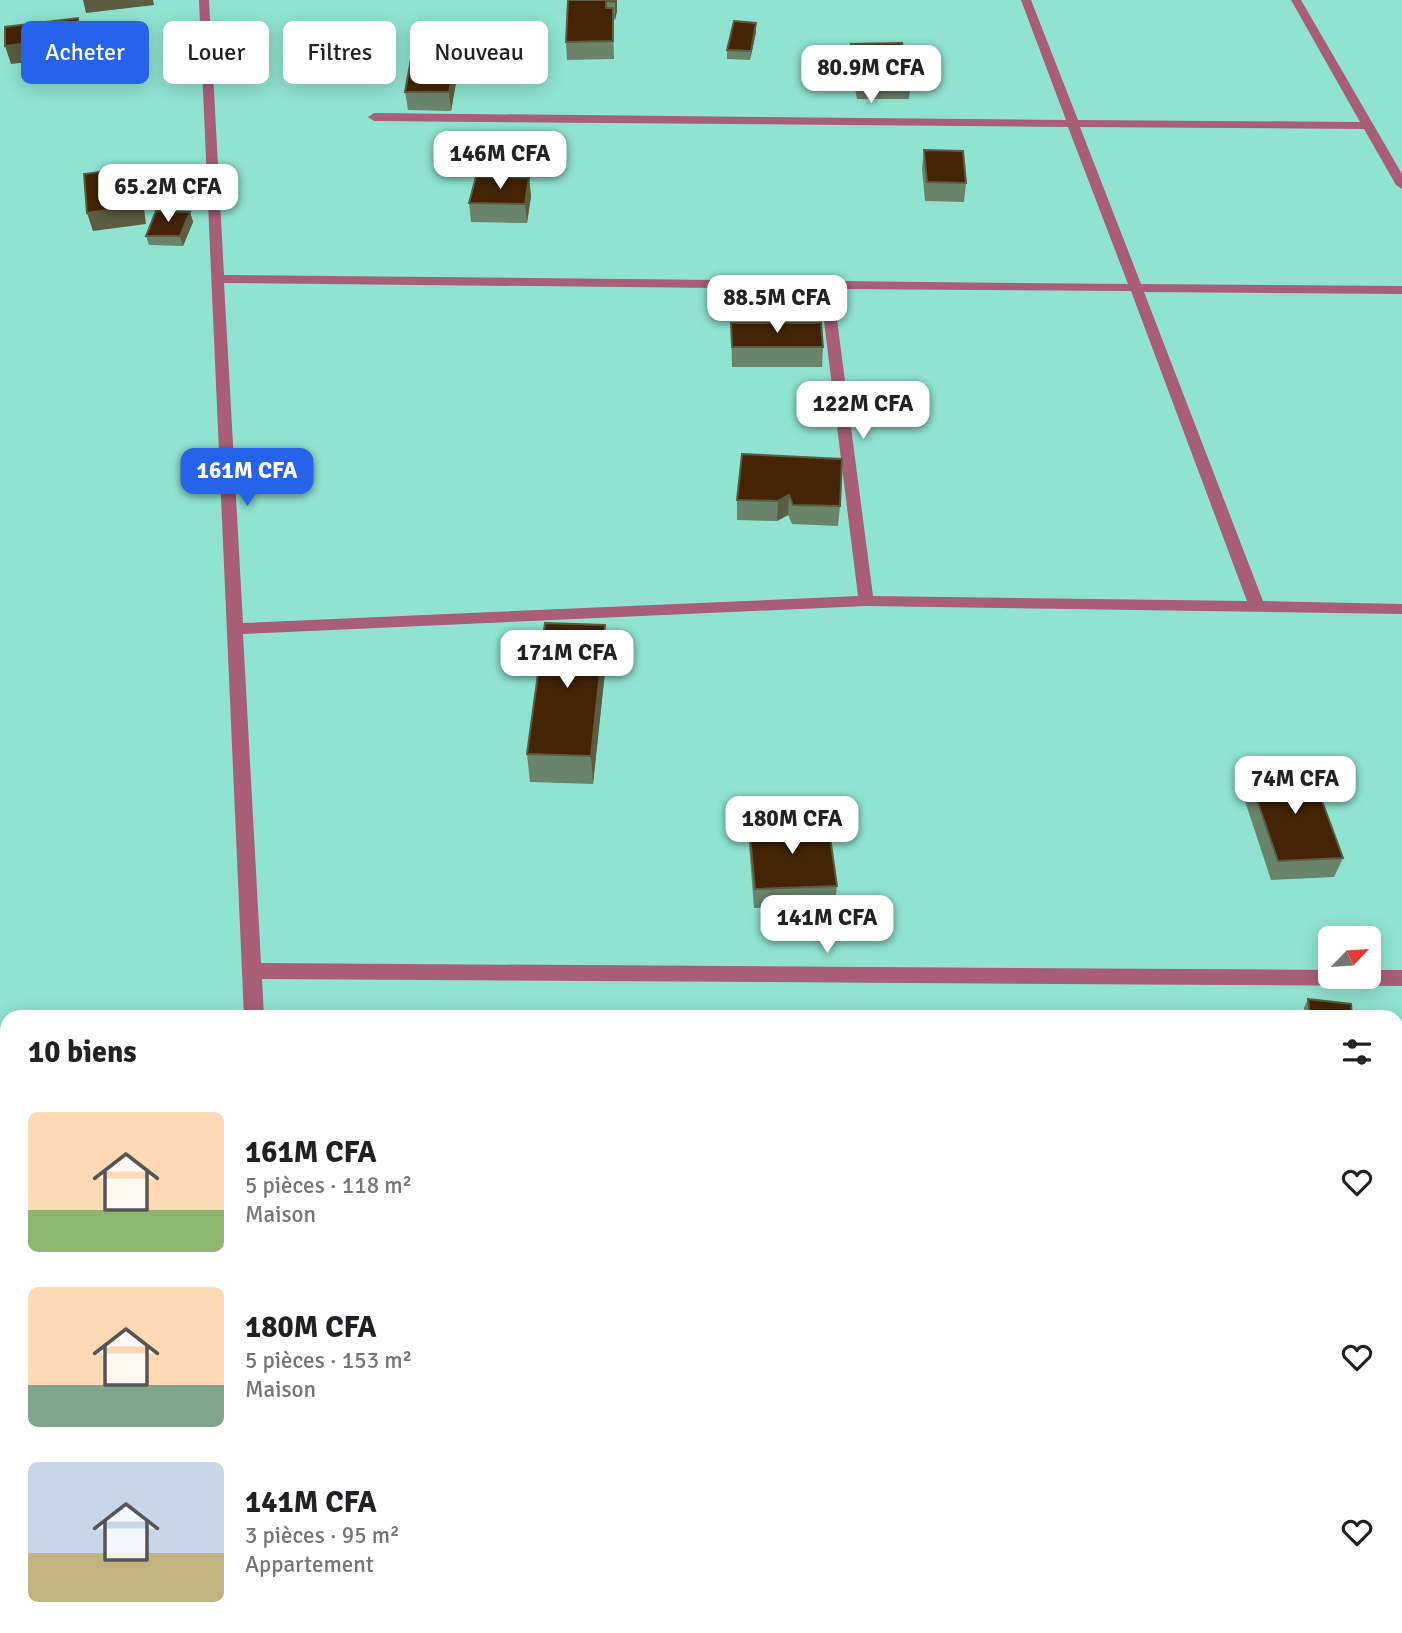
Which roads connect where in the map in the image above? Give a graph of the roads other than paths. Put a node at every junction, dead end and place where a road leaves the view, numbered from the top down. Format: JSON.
{"nodes":[{"id":1,"x":204,"y":0,"type":"edge"},
{"id":2,"x":1026,"y":0,"type":"edge"},
{"id":3,"x":1296,"y":0,"type":"edge"},
{"id":4,"x":374,"y":117,"type":"dead end"},
{"id":5,"x":1073,"y":123,"type":"junction"},
{"id":6,"x":1368,"y":126,"type":"junction"},
{"id":7,"x":1402,"y":185,"type":"edge"},
{"id":8,"x":218,"y":279,"type":"junction"},
{"id":9,"x":826,"y":285,"type":"junction"},
{"id":10,"x":1135,"y":287,"type":"junction"},
{"id":11,"x":1402,"y":289,"type":"edge"},
{"id":12,"x":866,"y":601,"type":"junction"},
{"id":13,"x":1257,"y":606,"type":"junction"},
{"id":14,"x":1402,"y":609,"type":"edge"},
{"id":15,"x":235,"y":629,"type":"junction"},
{"id":16,"x":251,"y":971,"type":"junction"},
{"id":17,"x":1402,"y":978,"type":"edge"},
{"id":18,"x":254,"y":1010,"type":"edge"}],
"edges":[{"from":1,"to":8,"type":"street"},
{"from":2,"to":5,"type":"street"},
{"from":3,"to":6,"type":"street"},
{"from":4,"to":5,"type":"street"},
{"from":5,"to":6,"type":"street"},
{"from":5,"to":10,"type":"street"},
{"from":6,"to":7,"type":"street"},
{"from":8,"to":9,"type":"street"},
{"from":8,"to":15,"type":"street"},
{"from":9,"to":10,"type":"street"},
{"from":9,"to":12,"type":"street"},
{"from":10,"to":11,"type":"street"},
{"from":10,"to":13,"type":"street"},
{"from":12,"to":13,"type":"street"},
{"from":12,"to":15,"type":"street"},
{"from":13,"to":14,"type":"street"},
{"from":15,"to":16,"type":"street"},
{"from":16,"to":17,"type":"street"},
{"from":16,"to":18,"type":"street"}]}
